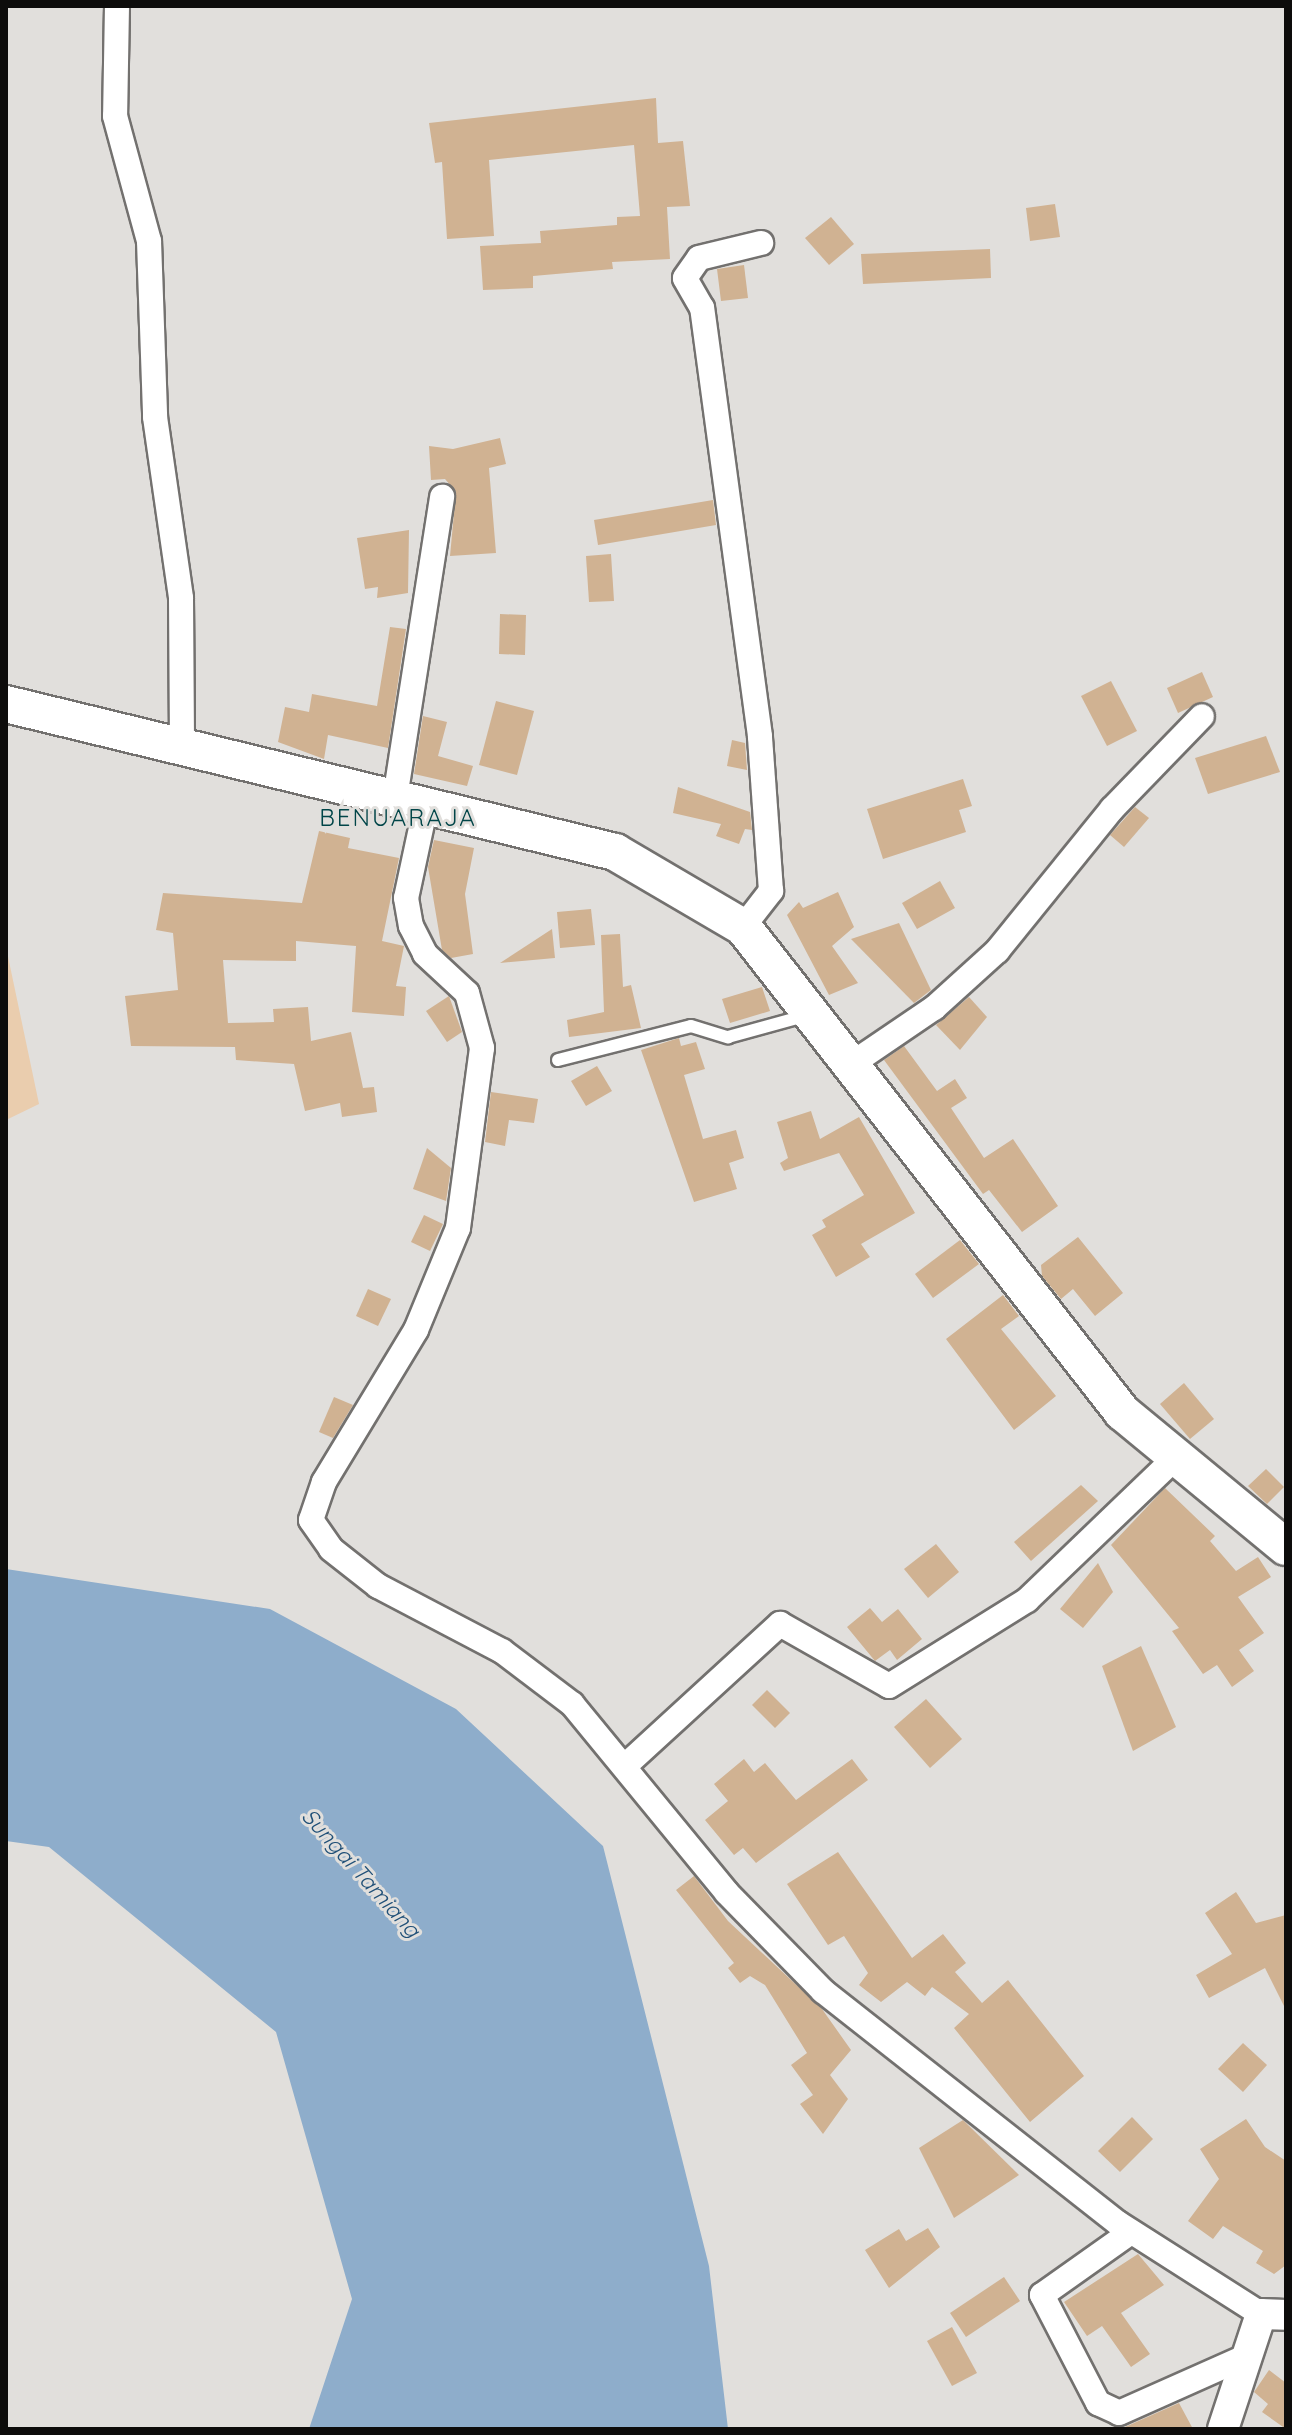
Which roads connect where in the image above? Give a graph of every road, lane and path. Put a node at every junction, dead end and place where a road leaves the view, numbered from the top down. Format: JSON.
{"nodes":[{"id":1,"x":117,"y":6,"type":"edge"},
{"id":2,"x":761,"y":243,"type":"dead end"},
{"id":3,"x":442,"y":497,"type":"dead end"},
{"id":4,"x":6,"y":704,"type":"edge"},
{"id":5,"x":1202,"y":716,"type":"dead end"},
{"id":6,"x":182,"y":743,"type":"junction"},
{"id":7,"x":410,"y":802,"type":"junction"},
{"id":8,"x":743,"y":927,"type":"junction"},
{"id":9,"x":815,"y":1013,"type":"junction"},
{"id":10,"x":558,"y":1060,"type":"dead end"},
{"id":11,"x":850,"y":1065,"type":"junction"},
{"id":12,"x":1174,"y":1459,"type":"junction"},
{"id":13,"x":1286,"y":1547,"type":"edge"},
{"id":14,"x":626,"y":1765,"type":"junction"},
{"id":15,"x":1131,"y":2232,"type":"junction"},
{"id":16,"x":1274,"y":2314,"type":"edge"},
{"id":17,"x":1245,"y":2357,"type":"junction"},
{"id":18,"x":1223,"y":2429,"type":"edge"}],
"edges":[{"from":1,"to":6,"type":"street"},
{"from":2,"to":8,"type":"street"},
{"from":3,"to":7,"type":"street"},
{"from":4,"to":6,"type":"main road"},
{"from":5,"to":11,"type":"street"},
{"from":6,"to":7,"type":"main road"},
{"from":7,"to":8,"type":"main road"},
{"from":7,"to":14,"type":"street"},
{"from":8,"to":9,"type":"main road"},
{"from":9,"to":10,"type":"lane"},
{"from":9,"to":11,"type":"main road"},
{"from":11,"to":12,"type":"main road"},
{"from":12,"to":13,"type":"main road"},
{"from":12,"to":14,"type":"street"},
{"from":14,"to":15,"type":"street"},
{"from":15,"to":16,"type":"street"},
{"from":15,"to":17,"type":"street"},
{"from":16,"to":17,"type":"street"},
{"from":17,"to":18,"type":"street"}]}
